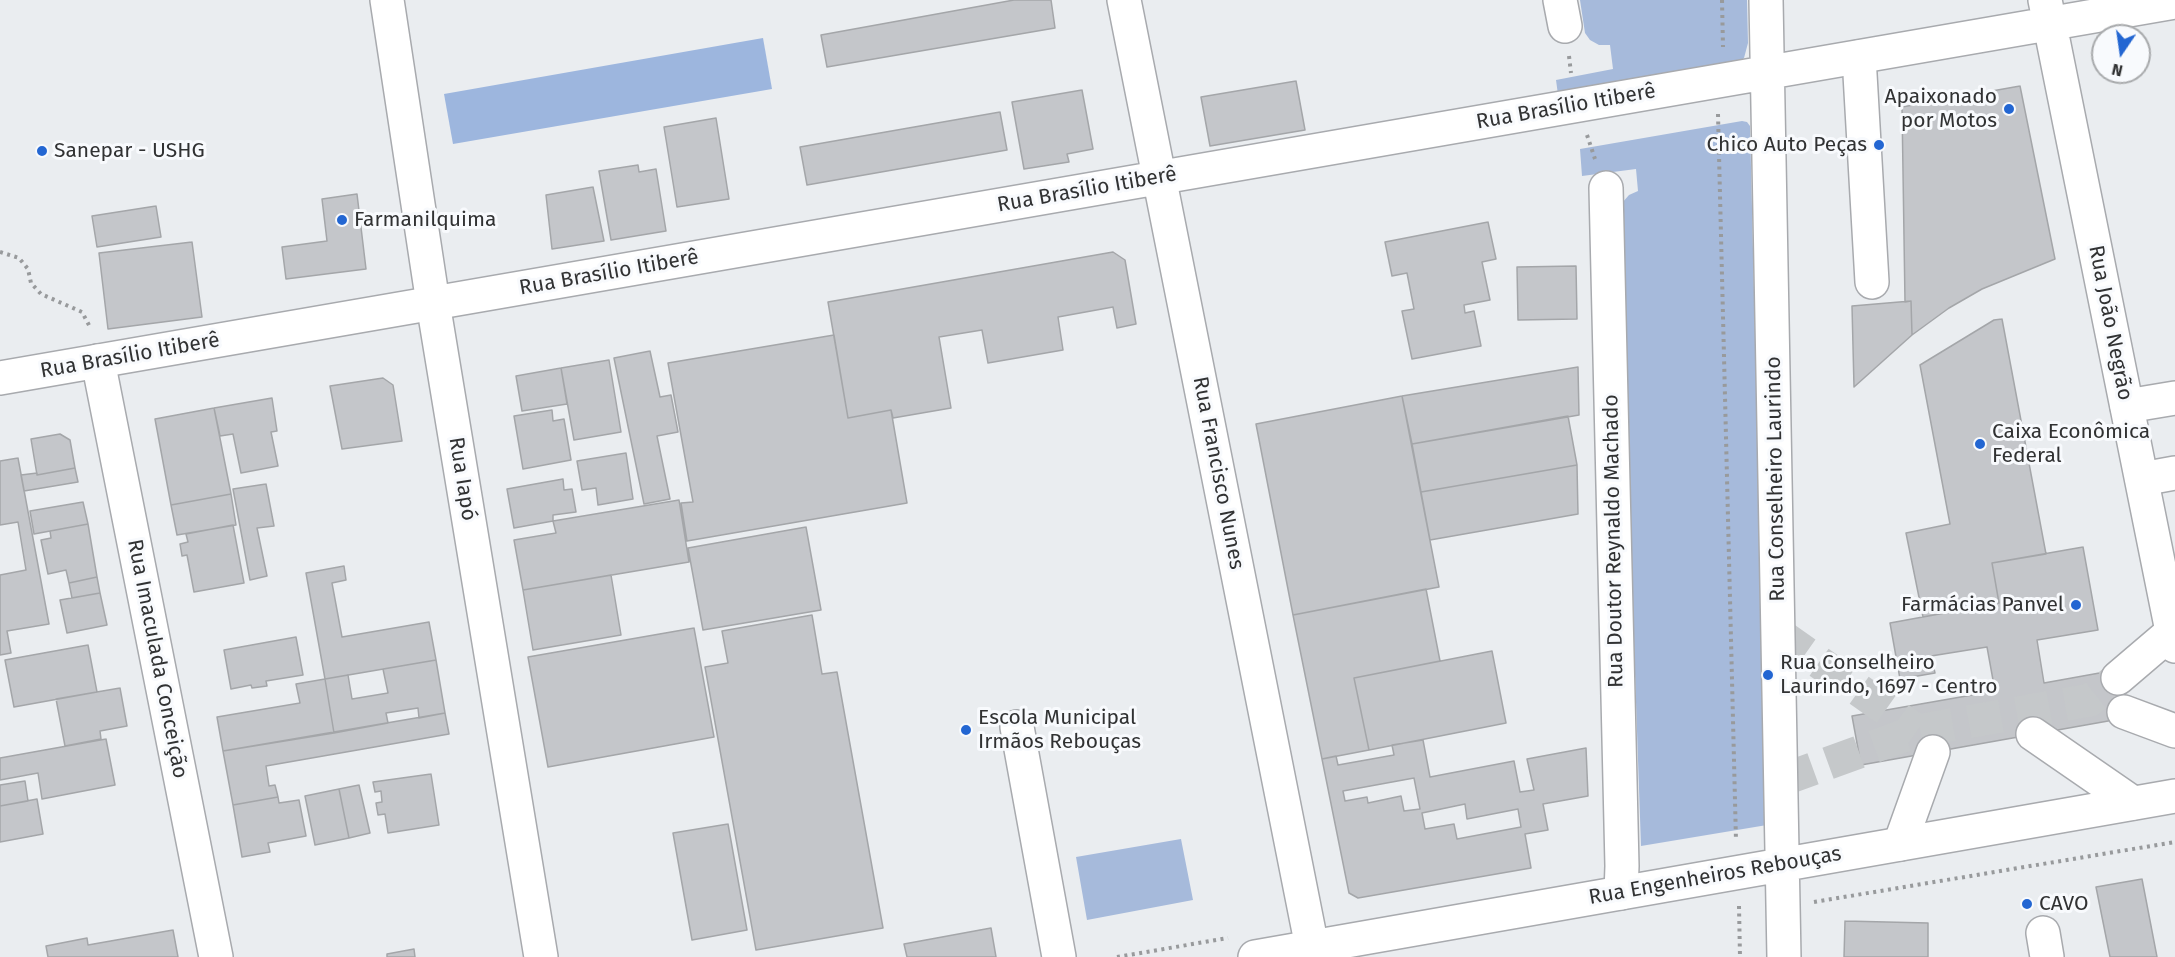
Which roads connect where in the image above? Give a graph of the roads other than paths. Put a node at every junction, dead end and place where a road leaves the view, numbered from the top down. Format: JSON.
{"nodes":[{"id":1,"x":387,"y":0,"type":"edge"},
{"id":2,"x":1124,"y":0,"type":"edge"},
{"id":3,"x":1766,"y":0,"type":"edge"},
{"id":4,"x":2175,"y":2,"type":"edge"},
{"id":5,"x":2048,"y":12,"type":"edge"},
{"id":6,"x":1859,"y":57,"type":"junction"},
{"id":7,"x":1766,"y":73,"type":"junction"},
{"id":8,"x":1159,"y":178,"type":"junction"},
{"id":9,"x":1606,"y":188,"type":"dead end"},
{"id":10,"x":1872,"y":282,"type":"dead end"},
{"id":11,"x":432,"y":303,"type":"junction"},
{"id":12,"x":95,"y":346,"type":"junction"},
{"id":13,"x":0,"y":378,"type":"edge"},
{"id":14,"x":2175,"y":398,"type":"edge"},
{"id":15,"x":2127,"y":406,"type":"junction"},
{"id":16,"x":2175,"y":472,"type":"edge"},
{"id":17,"x":2142,"y":479,"type":"junction"},
{"id":18,"x":2174,"y":639,"type":"edge"},
{"id":19,"x":2118,"y":678,"type":"tunnel mouth"},
{"id":20,"x":2124,"y":712,"type":"dead end"},
{"id":21,"x":1017,"y":727,"type":"dead end"},
{"id":22,"x":2175,"y":731,"type":"edge"},
{"id":23,"x":2033,"y":734,"type":"dead end"},
{"id":24,"x":1933,"y":752,"type":"dead end"},
{"id":25,"x":2175,"y":796,"type":"edge"},
{"id":26,"x":2133,"y":803,"type":"junction"},
{"id":27,"x":1900,"y":844,"type":"junction"},
{"id":28,"x":1782,"y":865,"type":"junction"},
{"id":29,"x":1620,"y":893,"type":"junction"},
{"id":30,"x":1244,"y":947,"type":"edge"},
{"id":31,"x":1311,"y":951,"type":"edge"},
{"id":32,"x":216,"y":957,"type":"edge"},
{"id":33,"x":541,"y":957,"type":"edge"},
{"id":34,"x":1059,"y":957,"type":"edge"},
{"id":35,"x":1784,"y":957,"type":"edge"}],
"edges":[{"from":1,"to":11,"type":"main road","name":"Rua Iapó"},
{"from":2,"to":8,"type":"main road","name":"Rua Francisco Nunes"},
{"from":3,"to":7,"type":"main road","name":"Rua Conselheiro Laurindo"},
{"from":4,"to":5,"type":"main road","name":"Rua Brasílio Itiberê"},
{"from":5,"to":6,"type":"main road","name":"Rua Brasílio Itiberê"},
{"from":5,"to":15,"type":"main road","name":"Rua João Negrão"},
{"from":6,"to":7,"type":"main road","name":"Rua Brasílio Itiberê"},
{"from":6,"to":10,"type":"main road"},
{"from":7,"to":8,"type":"main road","name":"Rua Brasílio Itiberê"},
{"from":7,"to":28,"type":"main road","name":"Rua Conselheiro Laurindo"},
{"from":8,"to":11,"type":"main road","name":"Rua Brasílio Itiberê"},
{"from":8,"to":31,"type":"main road","name":"Rua Francisco Nunes"},
{"from":9,"to":29,"type":"main road","name":"Rua Doutor Reynaldo Machado"},
{"from":11,"to":12,"type":"main road","name":"Rua Brasílio Itiberê"},
{"from":11,"to":33,"type":"main road","name":"Rua Iapó"},
{"from":12,"to":13,"type":"main road","name":"Rua Brasílio Itiberê"},
{"from":12,"to":32,"type":"main road","name":"Rua Imaculada Conceição"},
{"from":14,"to":15,"type":"main road"},
{"from":15,"to":17,"type":"main road","name":"Rua João Negrão"},
{"from":16,"to":17,"type":"main road"},
{"from":17,"to":18,"type":"main road","name":"Rua João Negrão"},
{"from":18,"to":19,"type":"main road"},
{"from":20,"to":22,"type":"main road"},
{"from":21,"to":34,"type":"main road"},
{"from":23,"to":26,"type":"main road"},
{"from":24,"to":27,"type":"main road"},
{"from":25,"to":26,"type":"main road","name":"Rua Engenheiros Rebouças"},
{"from":26,"to":27,"type":"main road","name":"Rua Engenheiros Rebouças"},
{"from":27,"to":28,"type":"main road","name":"Rua Engenheiros Rebouças"},
{"from":28,"to":29,"type":"main road","name":"Rua Engenheiros Rebouças"},
{"from":28,"to":35,"type":"main road","name":"Rua Conselheiro Laurindo"},
{"from":29,"to":31,"type":"main road","name":"Rua Engenheiros Rebouças"},
{"from":30,"to":31,"type":"main road","name":"Rua Engenheiros Rebouças"}]}
